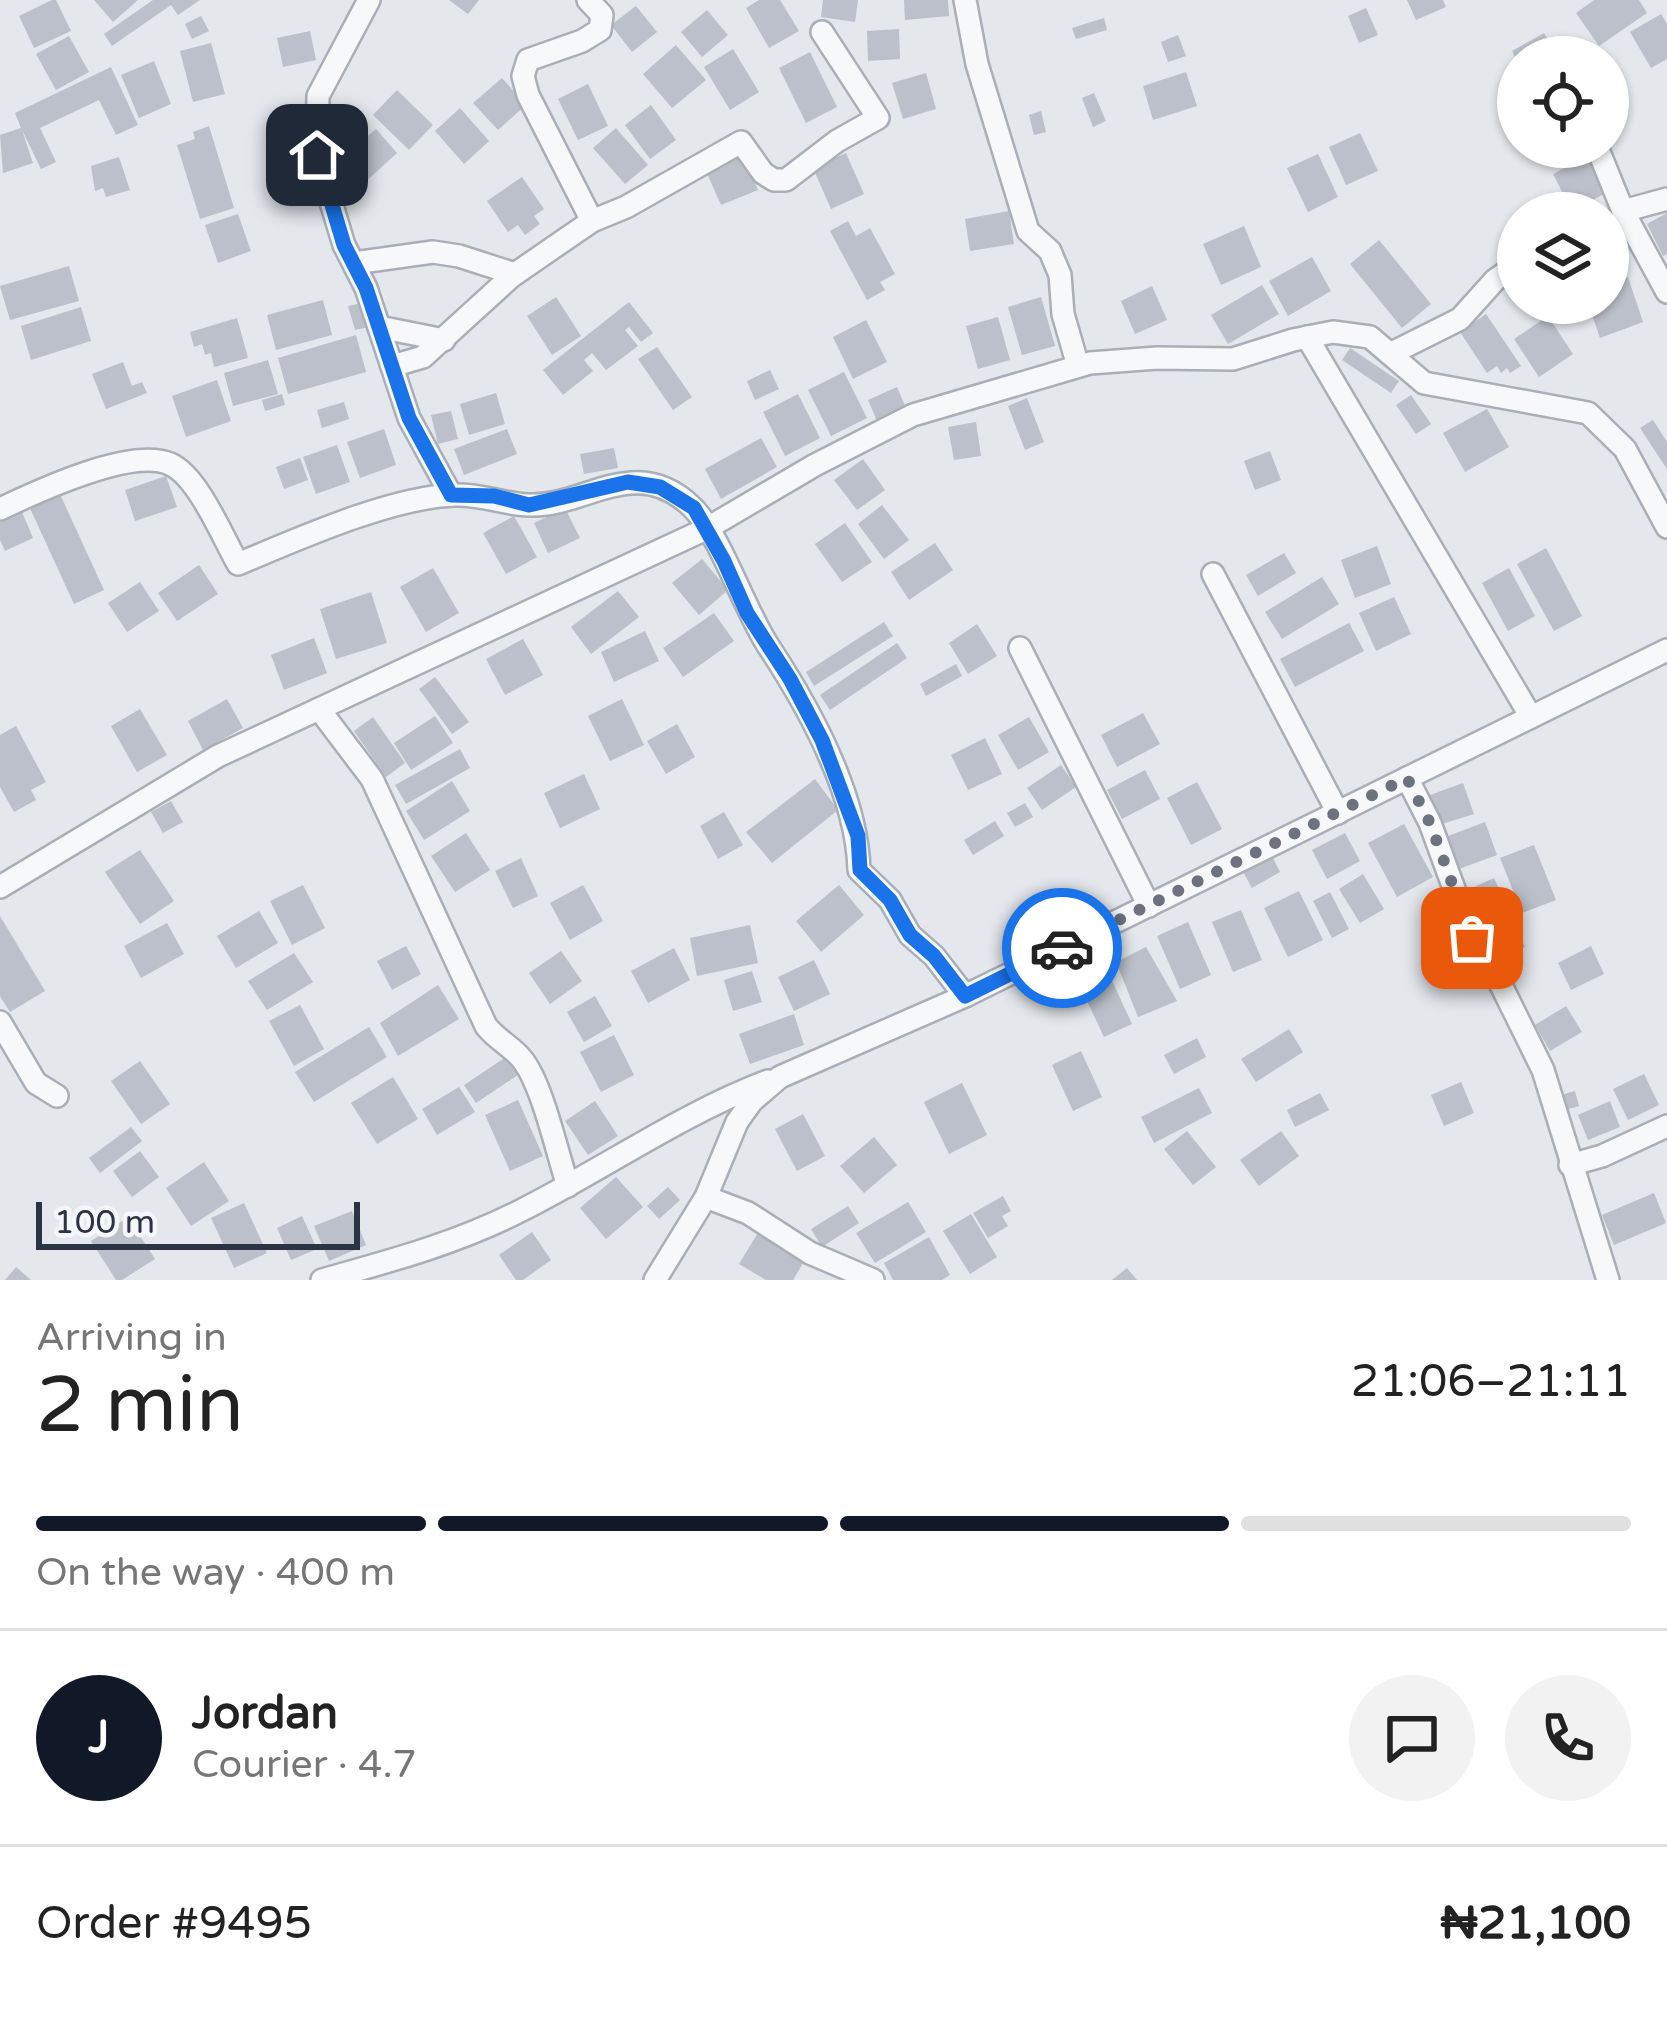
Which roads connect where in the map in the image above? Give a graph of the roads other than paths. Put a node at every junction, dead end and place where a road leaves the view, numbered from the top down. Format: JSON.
{"nodes":[{"id":1,"x":369,"y":0,"type":"edge"},
{"id":2,"x":589,"y":0,"type":"edge"},
{"id":3,"x":965,"y":0,"type":"edge"},
{"id":4,"x":822,"y":32,"type":"dead end"},
{"id":5,"x":1667,"y":199,"type":"edge"},
{"id":6,"x":1629,"y":207,"type":"edge"},
{"id":7,"x":592,"y":220,"type":"junction"},
{"id":8,"x":1629,"y":230,"type":"edge"},
{"id":9,"x":354,"y":263,"type":"junction"},
{"id":10,"x":515,"y":274,"type":"junction"},
{"id":11,"x":1497,"y":279,"type":"edge"},
{"id":12,"x":1667,"y":292,"type":"edge"},
{"id":13,"x":379,"y":327,"type":"junction"},
{"id":14,"x":1306,"y":337,"type":"junction"},
{"id":15,"x":444,"y":340,"type":"junction"},
{"id":16,"x":1390,"y":354,"type":"junction"},
{"id":17,"x":392,"y":366,"type":"junction"},
{"id":18,"x":1078,"y":366,"type":"junction"},
{"id":19,"x":451,"y":495,"type":"junction"},
{"id":20,"x":0,"y":509,"type":"edge"},
{"id":21,"x":1667,"y":527,"type":"edge"},
{"id":22,"x":706,"y":529,"type":"junction"},
{"id":23,"x":1213,"y":574,"type":"dead end"},
{"id":24,"x":1020,"y":648,"type":"dead end"},
{"id":25,"x":1667,"y":650,"type":"edge"},
{"id":26,"x":319,"y":709,"type":"junction"},
{"id":27,"x":1531,"y":717,"type":"junction"},
{"id":28,"x":1407,"y":778,"type":"junction"},
{"id":29,"x":1338,"y":813,"type":"junction"},
{"id":30,"x":0,"y":887,"type":"edge"},
{"id":31,"x":1149,"y":906,"type":"junction"},
{"id":32,"x":965,"y":996,"type":"junction"},
{"id":33,"x":0,"y":1022,"type":"edge"},
{"id":34,"x":780,"y":1077,"type":"junction"},
{"id":35,"x":57,"y":1096,"type":"dead end"},
{"id":36,"x":1667,"y":1126,"type":"edge"},
{"id":37,"x":1570,"y":1165,"type":"junction"},
{"id":38,"x":568,"y":1186,"type":"junction"},
{"id":39,"x":706,"y":1197,"type":"junction"},
{"id":40,"x":322,"y":1280,"type":"edge"},
{"id":41,"x":655,"y":1280,"type":"edge"},
{"id":42,"x":873,"y":1280,"type":"edge"},
{"id":43,"x":1608,"y":1280,"type":"edge"}],
"edges":[{"from":1,"to":9,"type":"street"},
{"from":2,"to":7,"type":"street"},
{"from":3,"to":18,"type":"street"},
{"from":4,"to":7,"type":"street"},
{"from":5,"to":6,"type":"street"},
{"from":7,"to":10,"type":"street"},
{"from":8,"to":12,"type":"street"},
{"from":9,"to":10,"type":"street"},
{"from":9,"to":13,"type":"street"},
{"from":10,"to":15,"type":"street"},
{"from":11,"to":16,"type":"street"},
{"from":13,"to":15,"type":"street"},
{"from":13,"to":17,"type":"street"},
{"from":14,"to":16,"type":"street"},
{"from":14,"to":18,"type":"street"},
{"from":14,"to":27,"type":"street"},
{"from":15,"to":17,"type":"street"},
{"from":16,"to":21,"type":"street"},
{"from":17,"to":19,"type":"street"},
{"from":18,"to":22,"type":"street"},
{"from":19,"to":20,"type":"street"},
{"from":19,"to":22,"type":"street"},
{"from":22,"to":26,"type":"street"},
{"from":22,"to":32,"type":"street"},
{"from":23,"to":29,"type":"street"},
{"from":24,"to":31,"type":"street"},
{"from":25,"to":27,"type":"street"},
{"from":26,"to":30,"type":"street"},
{"from":26,"to":38,"type":"street"},
{"from":27,"to":28,"type":"street"},
{"from":28,"to":29,"type":"street"},
{"from":28,"to":37,"type":"street"},
{"from":29,"to":31,"type":"street"},
{"from":31,"to":32,"type":"street"},
{"from":32,"to":34,"type":"street"},
{"from":33,"to":35,"type":"street"},
{"from":34,"to":38,"type":"street"},
{"from":34,"to":39,"type":"street"},
{"from":36,"to":37,"type":"street"},
{"from":37,"to":43,"type":"street"},
{"from":38,"to":40,"type":"street"},
{"from":39,"to":41,"type":"street"},
{"from":39,"to":42,"type":"street"}]}
